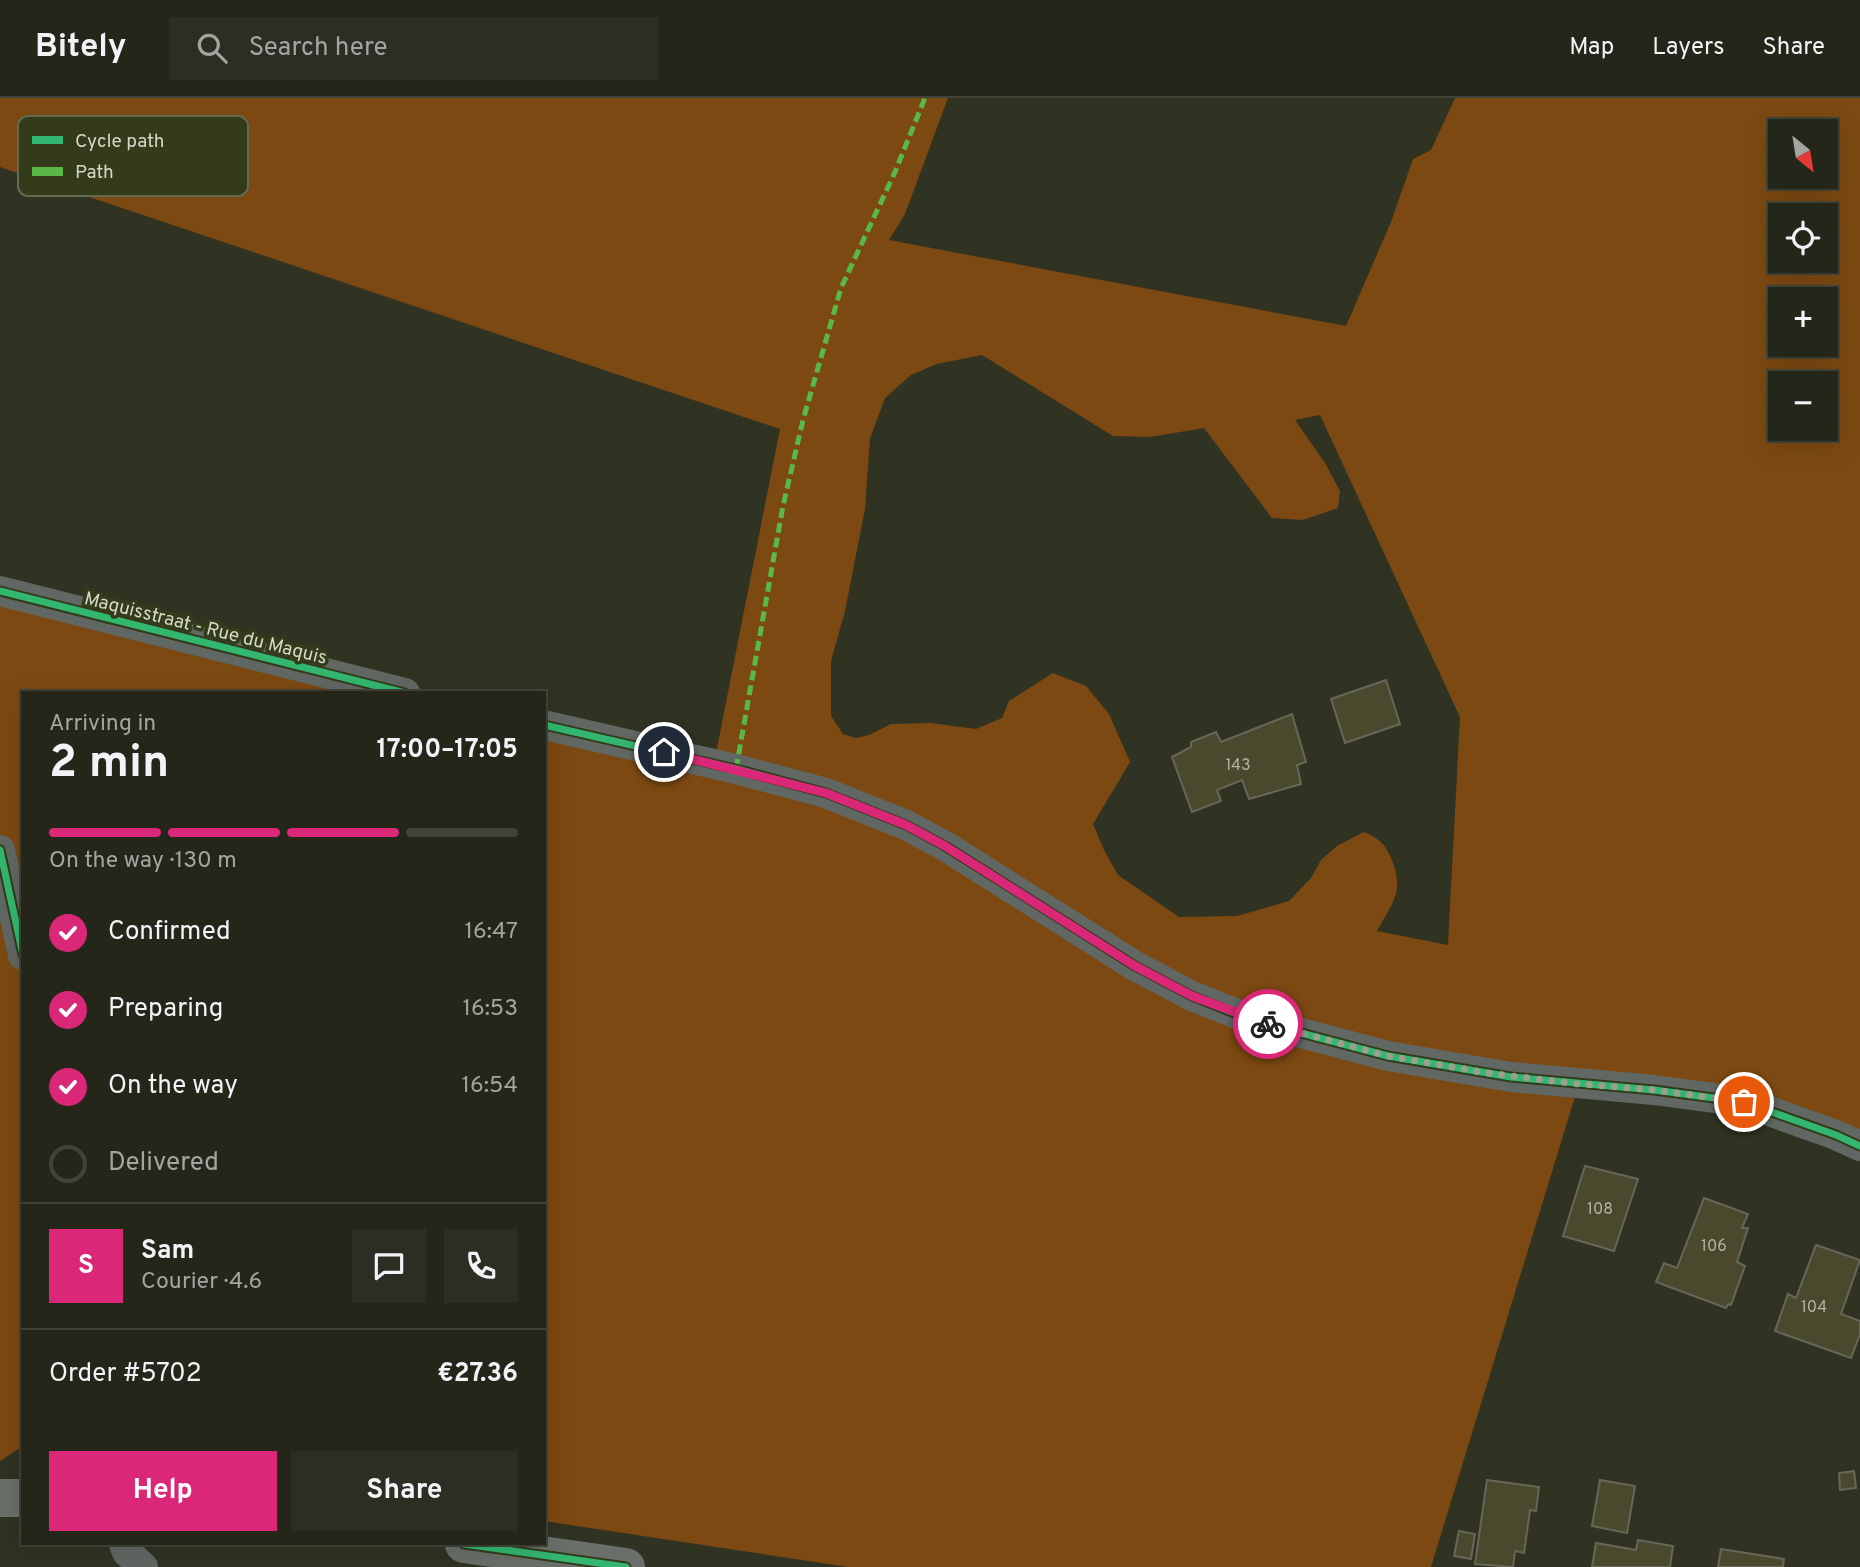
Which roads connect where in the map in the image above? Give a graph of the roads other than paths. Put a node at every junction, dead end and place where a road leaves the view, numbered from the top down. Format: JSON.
{"nodes":[{"id":1,"x":0,"y":591,"type":"edge"},
{"id":2,"x":397,"y":691,"type":"edge"},
{"id":3,"x":546,"y":725,"type":"edge"},
{"id":4,"x":0,"y":850,"type":"edge"},
{"id":5,"x":21,"y":946,"type":"edge"},
{"id":6,"x":1860,"y":1146,"type":"edge"},
{"id":7,"x":0,"y":1498,"type":"edge"},
{"id":8,"x":21,"y":1498,"type":"edge"},
{"id":9,"x":124,"y":1545,"type":"edge"},
{"id":10,"x":471,"y":1545,"type":"edge"},
{"id":11,"x":143,"y":1567,"type":"edge"},
{"id":12,"x":626,"y":1567,"type":"edge"}],
"edges":[{"from":1,"to":2,"type":"street","name":"Maquisstraat - Rue du Maquis"},
{"from":3,"to":6,"type":"street"},
{"from":4,"to":5,"type":"street"},
{"from":7,"to":8,"type":"main road"},
{"from":9,"to":11,"type":"street"},
{"from":10,"to":12,"type":"main road"}]}
